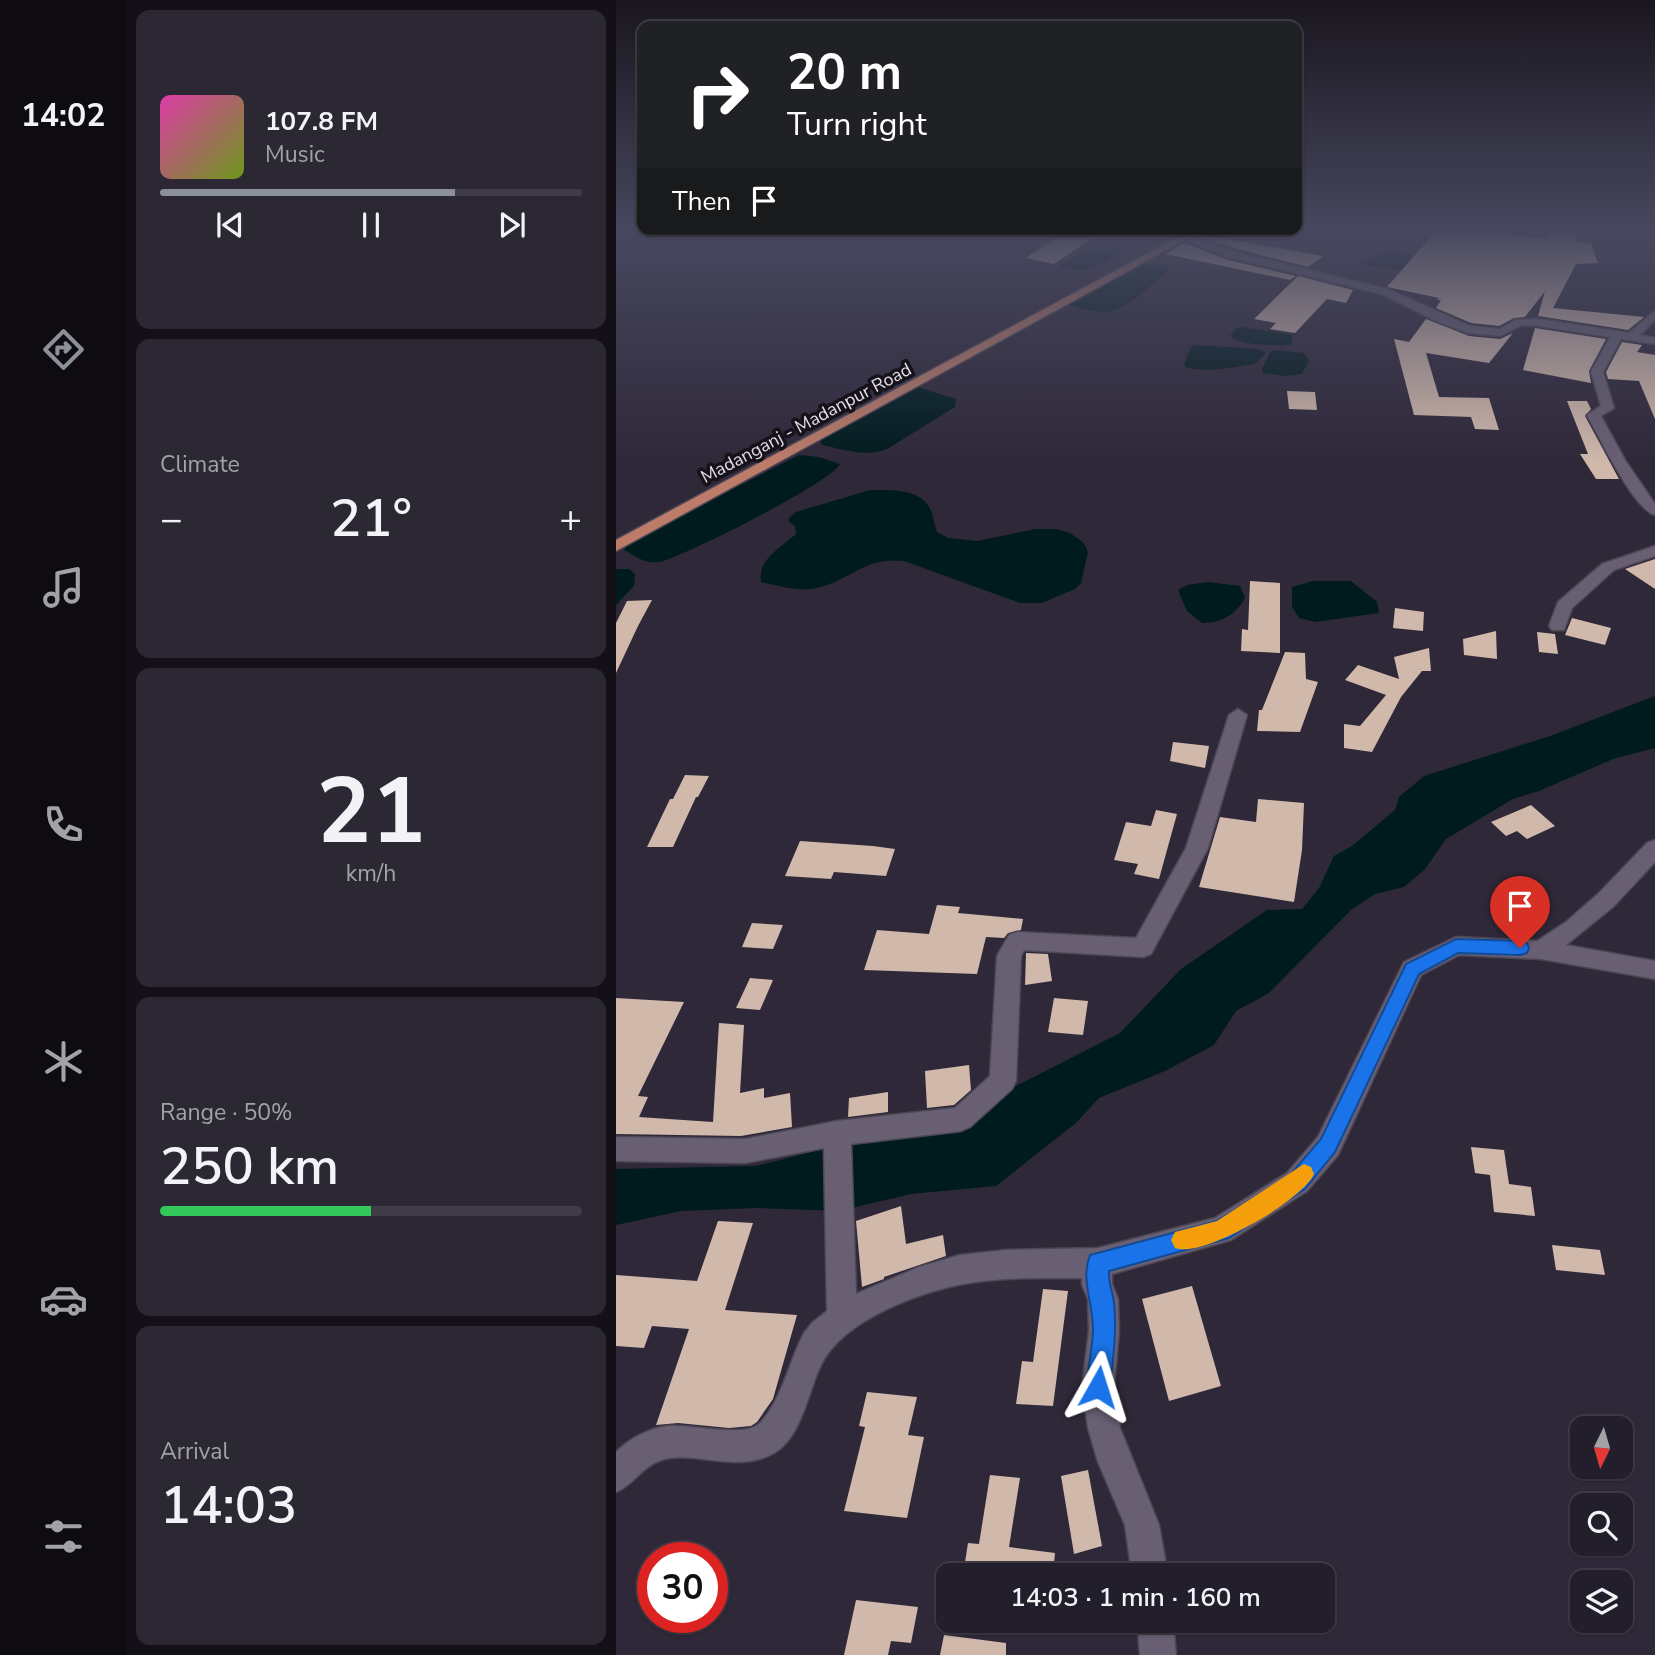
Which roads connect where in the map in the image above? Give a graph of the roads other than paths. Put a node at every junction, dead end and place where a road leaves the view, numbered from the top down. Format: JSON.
{"nodes":[{"id":1,"x":1055,"y":307,"type":"edge"},
{"id":2,"x":1414,"y":307,"type":"edge"},
{"id":3,"x":1655,"y":314,"type":"edge"},
{"id":4,"x":1617,"y":335,"type":"junction"},
{"id":5,"x":1631,"y":338,"type":"junction"},
{"id":6,"x":1655,"y":341,"type":"edge"},
{"id":7,"x":1655,"y":511,"type":"edge"},
{"id":8,"x":616,"y":546,"type":"edge"},
{"id":9,"x":1655,"y":551,"type":"edge"},
{"id":10,"x":1558,"y":626,"type":"dead end"},
{"id":11,"x":1238,"y":715,"type":"dead end"},
{"id":12,"x":1655,"y":848,"type":"edge"},
{"id":13,"x":1541,"y":950,"type":"junction"},
{"id":14,"x":1655,"y":970,"type":"edge"},
{"id":15,"x":837,"y":1134,"type":"junction"},
{"id":16,"x":616,"y":1149,"type":"edge"},
{"id":17,"x":1098,"y":1263,"type":"junction"},
{"id":18,"x":842,"y":1320,"type":"junction"},
{"id":19,"x":616,"y":1475,"type":"edge"},
{"id":20,"x":1148,"y":1563,"type":"edge"},
{"id":21,"x":1156,"y":1633,"type":"edge"},
{"id":22,"x":1158,"y":1655,"type":"edge"}],
"edges":[{"from":1,"to":8,"type":"main road","name":"Madanganj - Madanpur Road"},
{"from":2,"to":4,"type":"street"},
{"from":3,"to":5,"type":"street"},
{"from":4,"to":5,"type":"street"},
{"from":4,"to":7,"type":"street"},
{"from":5,"to":6,"type":"street"},
{"from":9,"to":10,"type":"street"},
{"from":11,"to":15,"type":"street"},
{"from":12,"to":13,"type":"street"},
{"from":13,"to":14,"type":"street"},
{"from":13,"to":17,"type":"street"},
{"from":15,"to":16,"type":"street"},
{"from":15,"to":18,"type":"street"},
{"from":17,"to":18,"type":"street"},
{"from":17,"to":20,"type":"street"},
{"from":18,"to":19,"type":"street"},
{"from":21,"to":22,"type":"street"}]}
